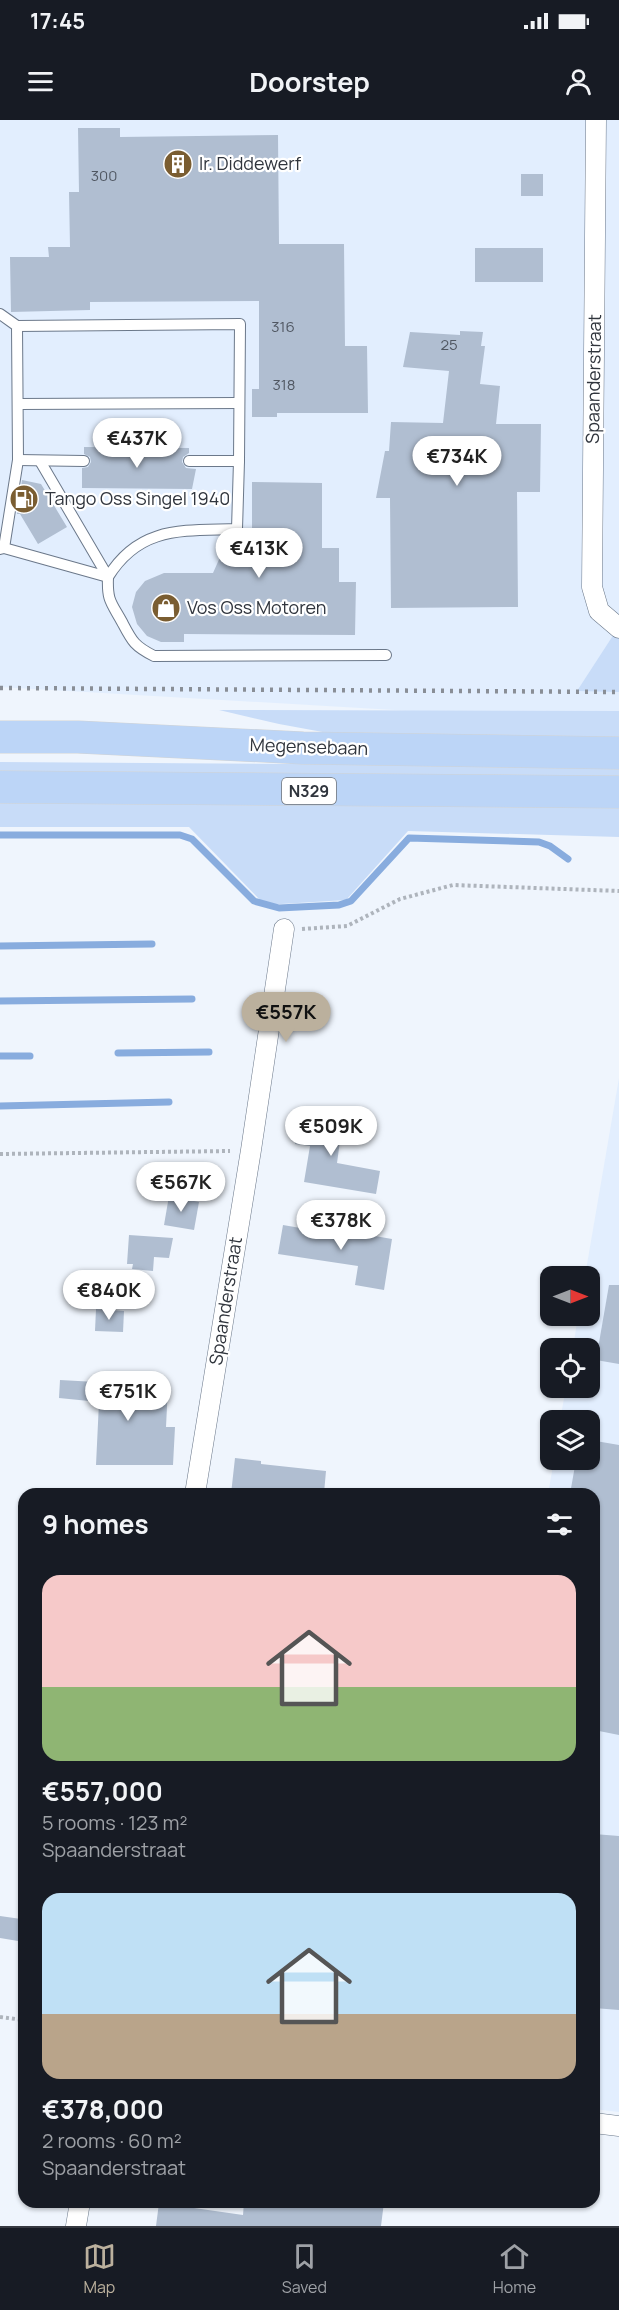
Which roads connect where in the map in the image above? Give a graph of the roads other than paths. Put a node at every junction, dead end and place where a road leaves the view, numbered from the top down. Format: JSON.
{"nodes":[{"id":1,"x":596,"y":120,"type":"edge"},
{"id":2,"x":0,"y":314,"type":"edge"},
{"id":3,"x":17,"y":326,"type":"junction"},
{"id":4,"x":239,"y":403,"type":"junction"},
{"id":5,"x":18,"y":404,"type":"junction"},
{"id":6,"x":18,"y":460,"type":"junction"},
{"id":7,"x":40,"y":460,"type":"junction"},
{"id":8,"x":84,"y":461,"type":"dead end"},
{"id":9,"x":189,"y":461,"type":"dead end"},
{"id":10,"x":239,"y":461,"type":"junction"},
{"id":11,"x":2,"y":549,"type":"edge"},
{"id":12,"x":108,"y":577,"type":"junction"},
{"id":13,"x":619,"y":628,"type":"edge"},
{"id":14,"x":386,"y":655,"type":"dead end"},
{"id":15,"x":0,"y":737,"type":"edge"},
{"id":16,"x":619,"y":753,"type":"edge"},
{"id":17,"x":0,"y":787,"type":"edge"},
{"id":18,"x":619,"y":792,"type":"edge"},
{"id":19,"x":284,"y":929,"type":"road end"},
{"id":20,"x":196,"y":1488,"type":"edge"},
{"id":21,"x":600,"y":2124,"type":"edge"},
{"id":22,"x":619,"y":2126,"type":"edge"},
{"id":23,"x":79,"y":2208,"type":"edge"},
{"id":24,"x":76,"y":2226,"type":"edge"}],
"edges":[{"from":1,"to":13,"type":"street","name":"Spaanderstraat"},
{"from":2,"to":3,"type":"lane"},
{"from":3,"to":4,"type":"lane"},
{"from":3,"to":5,"type":"lane"},
{"from":4,"to":5,"type":"lane"},
{"from":4,"to":10,"type":"lane"},
{"from":5,"to":6,"type":"lane"},
{"from":6,"to":7,"type":"lane"},
{"from":6,"to":11,"type":"lane"},
{"from":7,"to":8,"type":"lane"},
{"from":7,"to":12,"type":"lane"},
{"from":9,"to":10,"type":"lane"},
{"from":10,"to":12,"type":"lane"},
{"from":11,"to":12,"type":"lane"},
{"from":12,"to":14,"type":"lane"},
{"from":15,"to":16,"type":"main road","name":"Megensebaan"},
{"from":17,"to":18,"type":"main road","number":"N329"},
{"from":19,"to":20,"type":"street","name":"Spaanderstraat"},
{"from":21,"to":22,"type":"street"},
{"from":23,"to":24,"type":"street"}]}
